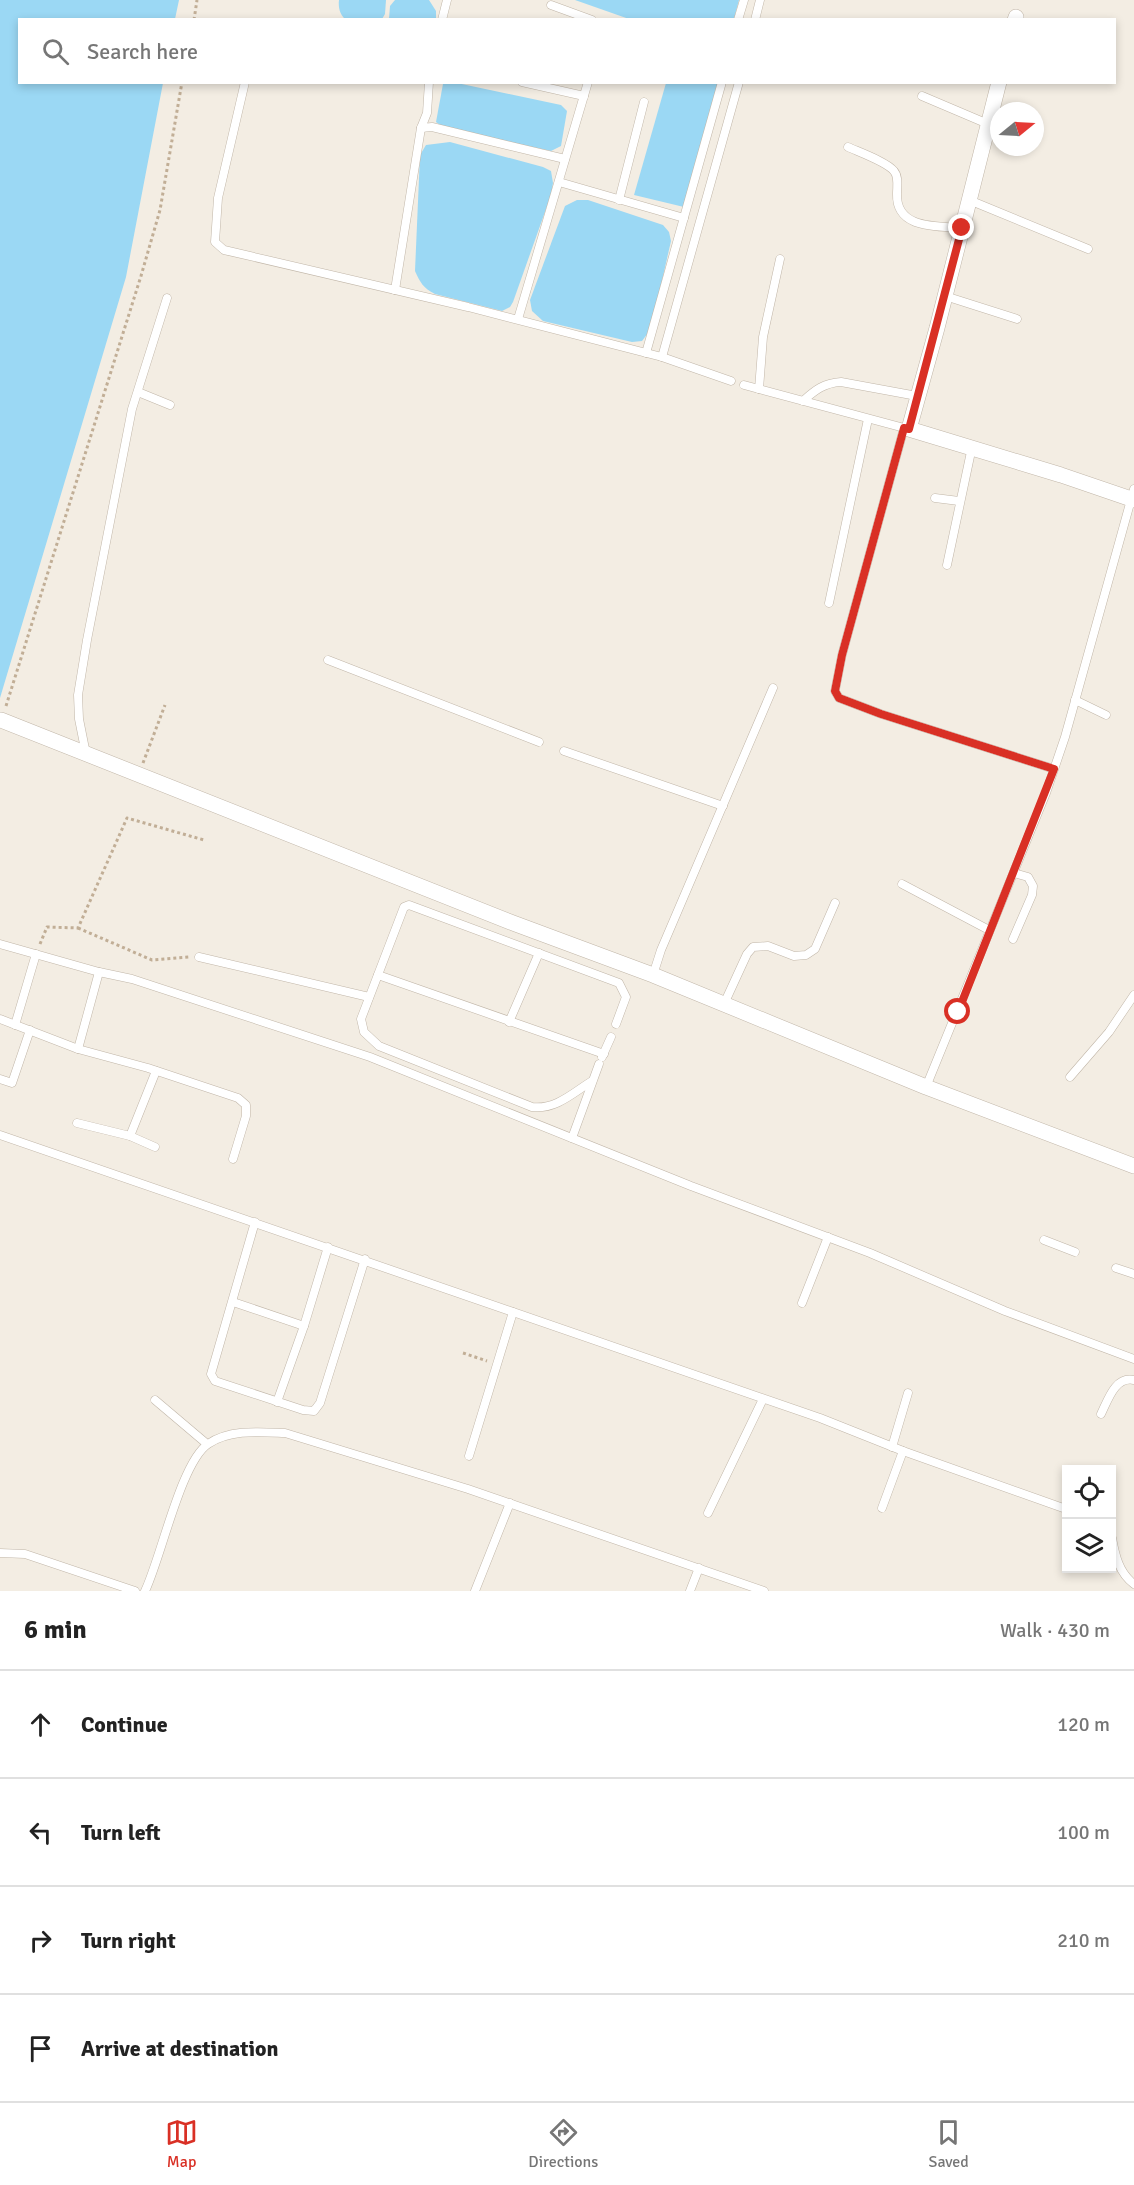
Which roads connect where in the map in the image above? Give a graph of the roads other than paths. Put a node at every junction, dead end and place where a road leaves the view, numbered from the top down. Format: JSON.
{"nodes":[{"id":1,"x":447,"y":0,"type":"edge"},
{"id":2,"x":744,"y":0,"type":"edge"},
{"id":3,"x":760,"y":0,"type":"edge"},
{"id":4,"x":551,"y":5,"type":"dead end"},
{"id":5,"x":442,"y":18,"type":"edge"},
{"id":6,"x":587,"y":18,"type":"edge"},
{"id":7,"x":739,"y":18,"type":"edge"},
{"id":8,"x":756,"y":18,"type":"edge"},
{"id":9,"x":245,"y":84,"type":"edge"},
{"id":10,"x":429,"y":84,"type":"edge"},
{"id":11,"x":531,"y":84,"type":"edge"},
{"id":12,"x":587,"y":84,"type":"edge"},
{"id":13,"x":721,"y":84,"type":"edge"},
{"id":14,"x":738,"y":84,"type":"edge"},
{"id":15,"x":998,"y":84,"type":"edge"},
{"id":16,"x":584,"y":96,"type":"junction"},
{"id":17,"x":922,"y":96,"type":"dead end"},
{"id":18,"x":644,"y":102,"type":"dead end"},
{"id":19,"x":988,"y":124,"type":"junction"},
{"id":20,"x":421,"y":128,"type":"junction"},
{"id":21,"x":848,"y":147,"type":"dead end"},
{"id":22,"x":566,"y":159,"type":"junction"},
{"id":23,"x":558,"y":182,"type":"junction"},
{"id":24,"x":619,"y":200,"type":"junction"},
{"id":25,"x":969,"y":200,"type":"junction"},
{"id":26,"x":684,"y":218,"type":"junction"},
{"id":27,"x":962,"y":228,"type":"junction"},
{"id":28,"x":1088,"y":249,"type":"dead end"},
{"id":29,"x":780,"y":259,"type":"dead end"},
{"id":30,"x":395,"y":290,"type":"junction"},
{"id":31,"x":945,"y":296,"type":"junction"},
{"id":32,"x":167,"y":298,"type":"dead end"},
{"id":33,"x":518,"y":319,"type":"junction"},
{"id":34,"x":1017,"y":319,"type":"dead end"},
{"id":35,"x":646,"y":353,"type":"junction"},
{"id":36,"x":662,"y":357,"type":"junction"},
{"id":37,"x":731,"y":381,"type":"dead end"},
{"id":38,"x":744,"y":384,"type":"dead end"},
{"id":39,"x":759,"y":389,"type":"junction"},
{"id":40,"x":138,"y":392,"type":"junction"},
{"id":41,"x":917,"y":396,"type":"junction"},
{"id":42,"x":803,"y":401,"type":"junction"},
{"id":43,"x":170,"y":405,"type":"dead end"},
{"id":44,"x":868,"y":419,"type":"junction"},
{"id":45,"x":907,"y":428,"type":"junction"},
{"id":46,"x":972,"y":447,"type":"junction"},
{"id":47,"x":1133,"y":496,"type":"edge"},
{"id":48,"x":935,"y":498,"type":"dead end"},
{"id":49,"x":959,"y":501,"type":"junction"},
{"id":50,"x":947,"y":565,"type":"dead end"},
{"id":51,"x":829,"y":603,"type":"dead end"},
{"id":52,"x":328,"y":660,"type":"dead end"},
{"id":53,"x":773,"y":688,"type":"dead end"},
{"id":54,"x":1075,"y":700,"type":"junction"},
{"id":55,"x":1106,"y":715,"type":"dead end"},
{"id":56,"x":6,"y":722,"type":"edge"},
{"id":57,"x":539,"y":742,"type":"dead end"},
{"id":58,"x":564,"y":751,"type":"dead end"},
{"id":59,"x":86,"y":755,"type":"junction"},
{"id":60,"x":1054,"y":769,"type":"junction"},
{"id":61,"x":723,"y":806,"type":"junction"},
{"id":62,"x":1014,"y":873,"type":"junction"},
{"id":63,"x":902,"y":884,"type":"dead end"},
{"id":64,"x":835,"y":903,"type":"dead end"},
{"id":65,"x":989,"y":930,"type":"junction"},
{"id":66,"x":1013,"y":939,"type":"dead end"},
{"id":67,"x":0,"y":944,"type":"edge"},
{"id":68,"x":539,"y":953,"type":"junction"},
{"id":69,"x":36,"y":954,"type":"junction"},
{"id":70,"x":199,"y":957,"type":"road end"},
{"id":71,"x":99,"y":972,"type":"junction"},
{"id":72,"x":378,"y":975,"type":"junction"},
{"id":73,"x":653,"y":975,"type":"junction"},
{"id":74,"x":1134,"y":995,"type":"edge"},
{"id":75,"x":369,"y":997,"type":"junction"},
{"id":76,"x":724,"y":1004,"type":"junction"},
{"id":77,"x":0,"y":1019,"type":"edge"},
{"id":78,"x":509,"y":1022,"type":"junction"},
{"id":79,"x":616,"y":1024,"type":"dead end"},
{"id":80,"x":15,"y":1025,"type":"junction"},
{"id":81,"x":30,"y":1030,"type":"junction"},
{"id":82,"x":611,"y":1037,"type":"dead end"},
{"id":83,"x":78,"y":1049,"type":"junction"},
{"id":84,"x":601,"y":1059,"type":"junction"},
{"id":85,"x":156,"y":1071,"type":"junction"},
{"id":86,"x":1070,"y":1077,"type":"dead end"},
{"id":87,"x":0,"y":1079,"type":"edge"},
{"id":88,"x":592,"y":1082,"type":"junction"},
{"id":89,"x":926,"y":1086,"type":"junction"},
{"id":90,"x":77,"y":1123,"type":"dead end"},
{"id":91,"x":0,"y":1135,"type":"edge"},
{"id":92,"x":130,"y":1136,"type":"junction"},
{"id":93,"x":572,"y":1138,"type":"junction"},
{"id":94,"x":156,"y":1147,"type":"dead end"},
{"id":95,"x":233,"y":1159,"type":"dead end"},
{"id":96,"x":1134,"y":1166,"type":"edge"},
{"id":97,"x":255,"y":1222,"type":"junction"},
{"id":98,"x":828,"y":1237,"type":"junction"},
{"id":99,"x":1044,"y":1240,"type":"dead end"},
{"id":100,"x":328,"y":1247,"type":"junction"},
{"id":101,"x":1075,"y":1252,"type":"dead end"},
{"id":102,"x":365,"y":1259,"type":"junction"},
{"id":103,"x":1116,"y":1268,"type":"dead end"},
{"id":104,"x":1134,"y":1274,"type":"edge"},
{"id":105,"x":233,"y":1302,"type":"junction"},
{"id":106,"x":802,"y":1303,"type":"dead end"},
{"id":107,"x":513,"y":1312,"type":"junction"},
{"id":108,"x":304,"y":1326,"type":"junction"},
{"id":109,"x":1134,"y":1359,"type":"edge"},
{"id":110,"x":1134,"y":1380,"type":"edge"},
{"id":111,"x":908,"y":1393,"type":"dead end"},
{"id":112,"x":763,"y":1399,"type":"junction"},
{"id":113,"x":155,"y":1400,"type":"dead end"},
{"id":114,"x":278,"y":1402,"type":"junction"},
{"id":115,"x":1101,"y":1414,"type":"dead end"},
{"id":116,"x":207,"y":1444,"type":"junction"},
{"id":117,"x":891,"y":1447,"type":"junction"},
{"id":118,"x":903,"y":1451,"type":"junction"},
{"id":119,"x":469,"y":1456,"type":"dead end"},
{"id":120,"x":510,"y":1503,"type":"junction"},
{"id":121,"x":882,"y":1508,"type":"dead end"},
{"id":122,"x":1062,"y":1508,"type":"edge"},
{"id":123,"x":708,"y":1513,"type":"dead end"},
{"id":124,"x":0,"y":1553,"type":"edge"},
{"id":125,"x":1116,"y":1556,"type":"edge"},
{"id":126,"x":699,"y":1568,"type":"junction"},
{"id":127,"x":1134,"y":1584,"type":"edge"},
{"id":128,"x":135,"y":1591,"type":"edge"},
{"id":129,"x":145,"y":1591,"type":"edge"},
{"id":130,"x":475,"y":1591,"type":"edge"},
{"id":131,"x":690,"y":1591,"type":"edge"},
{"id":132,"x":764,"y":1591,"type":"edge"}],
"edges":[{"from":1,"to":5,"type":"lane"},
{"from":2,"to":7,"type":"lane"},
{"from":3,"to":8,"type":"lane"},
{"from":4,"to":6,"type":"lane"},
{"from":9,"to":30,"type":"lane"},
{"from":10,"to":20,"type":"lane"},
{"from":11,"to":16,"type":"lane"},
{"from":12,"to":16,"type":"lane"},
{"from":13,"to":26,"type":"lane"},
{"from":14,"to":36,"type":"lane"},
{"from":15,"to":19,"type":"street"},
{"from":16,"to":22,"type":"lane"},
{"from":17,"to":19,"type":"lane"},
{"from":18,"to":24,"type":"lane"},
{"from":19,"to":25,"type":"street"},
{"from":20,"to":22,"type":"lane"},
{"from":20,"to":30,"type":"lane"},
{"from":21,"to":27,"type":"lane"},
{"from":22,"to":23,"type":"lane"},
{"from":23,"to":24,"type":"lane"},
{"from":23,"to":33,"type":"lane"},
{"from":24,"to":26,"type":"lane"},
{"from":25,"to":27,"type":"street"},
{"from":25,"to":28,"type":"lane"},
{"from":26,"to":35,"type":"lane"},
{"from":27,"to":31,"type":"street"},
{"from":29,"to":39,"type":"lane"},
{"from":30,"to":33,"type":"lane"},
{"from":31,"to":34,"type":"lane"},
{"from":31,"to":41,"type":"street"},
{"from":32,"to":40,"type":"lane"},
{"from":33,"to":35,"type":"lane"},
{"from":35,"to":36,"type":"lane"},
{"from":36,"to":37,"type":"lane"},
{"from":38,"to":39,"type":"lane"},
{"from":39,"to":42,"type":"lane"},
{"from":40,"to":43,"type":"lane"},
{"from":40,"to":59,"type":"lane"},
{"from":41,"to":42,"type":"lane"},
{"from":41,"to":45,"type":"street"},
{"from":42,"to":44,"type":"lane"},
{"from":44,"to":45,"type":"lane"},
{"from":44,"to":51,"type":"lane"},
{"from":45,"to":46,"type":"street"},
{"from":45,"to":60,"type":"lane"},
{"from":46,"to":47,"type":"street"},
{"from":46,"to":49,"type":"lane"},
{"from":47,"to":54,"type":"lane"},
{"from":48,"to":49,"type":"lane"},
{"from":49,"to":50,"type":"lane"},
{"from":52,"to":57,"type":"lane"},
{"from":53,"to":61,"type":"lane"},
{"from":54,"to":55,"type":"lane"},
{"from":54,"to":60,"type":"lane"},
{"from":56,"to":59,"type":"street"},
{"from":58,"to":61,"type":"lane"},
{"from":59,"to":73,"type":"street"},
{"from":60,"to":62,"type":"lane"},
{"from":61,"to":73,"type":"lane"},
{"from":62,"to":65,"type":"lane"},
{"from":62,"to":66,"type":"lane"},
{"from":63,"to":65,"type":"lane"},
{"from":64,"to":76,"type":"lane"},
{"from":65,"to":89,"type":"lane"},
{"from":67,"to":69,"type":"lane"},
{"from":68,"to":72,"type":"lane"},
{"from":68,"to":78,"type":"lane"},
{"from":68,"to":79,"type":"lane"},
{"from":69,"to":71,"type":"lane"},
{"from":69,"to":80,"type":"lane"},
{"from":70,"to":75,"type":"lane"},
{"from":71,"to":83,"type":"lane"},
{"from":71,"to":93,"type":"lane"},
{"from":72,"to":75,"type":"lane"},
{"from":72,"to":78,"type":"lane"},
{"from":73,"to":76,"type":"street"},
{"from":74,"to":86,"type":"lane"},
{"from":75,"to":88,"type":"lane"},
{"from":76,"to":89,"type":"street"},
{"from":77,"to":80,"type":"lane"},
{"from":78,"to":84,"type":"lane"},
{"from":80,"to":81,"type":"lane"},
{"from":81,"to":83,"type":"lane"},
{"from":81,"to":87,"type":"lane"},
{"from":82,"to":84,"type":"lane"},
{"from":83,"to":85,"type":"lane"},
{"from":84,"to":88,"type":"lane"},
{"from":85,"to":92,"type":"lane"},
{"from":85,"to":95,"type":"lane"},
{"from":88,"to":93,"type":"lane"},
{"from":89,"to":96,"type":"street"},
{"from":90,"to":92,"type":"lane"},
{"from":91,"to":97,"type":"lane"},
{"from":92,"to":94,"type":"lane"},
{"from":93,"to":98,"type":"lane"},
{"from":97,"to":100,"type":"lane"},
{"from":97,"to":105,"type":"lane"},
{"from":98,"to":106,"type":"lane"},
{"from":98,"to":109,"type":"lane"},
{"from":99,"to":101,"type":"lane"},
{"from":100,"to":102,"type":"lane"},
{"from":100,"to":108,"type":"lane"},
{"from":102,"to":107,"type":"lane"},
{"from":102,"to":114,"type":"lane"},
{"from":103,"to":104,"type":"lane"},
{"from":105,"to":108,"type":"lane"},
{"from":105,"to":114,"type":"lane"},
{"from":107,"to":112,"type":"lane"},
{"from":107,"to":119,"type":"lane"},
{"from":108,"to":114,"type":"lane"},
{"from":110,"to":115,"type":"lane"},
{"from":111,"to":117,"type":"lane"},
{"from":112,"to":117,"type":"lane"},
{"from":112,"to":123,"type":"lane"},
{"from":113,"to":116,"type":"lane"},
{"from":116,"to":120,"type":"lane"},
{"from":116,"to":129,"type":"lane"},
{"from":117,"to":118,"type":"lane"},
{"from":118,"to":121,"type":"lane"},
{"from":118,"to":122,"type":"lane"},
{"from":120,"to":126,"type":"lane"},
{"from":120,"to":130,"type":"lane"},
{"from":124,"to":128,"type":"lane"},
{"from":125,"to":127,"type":"lane"},
{"from":126,"to":131,"type":"lane"},
{"from":126,"to":132,"type":"lane"}]}
